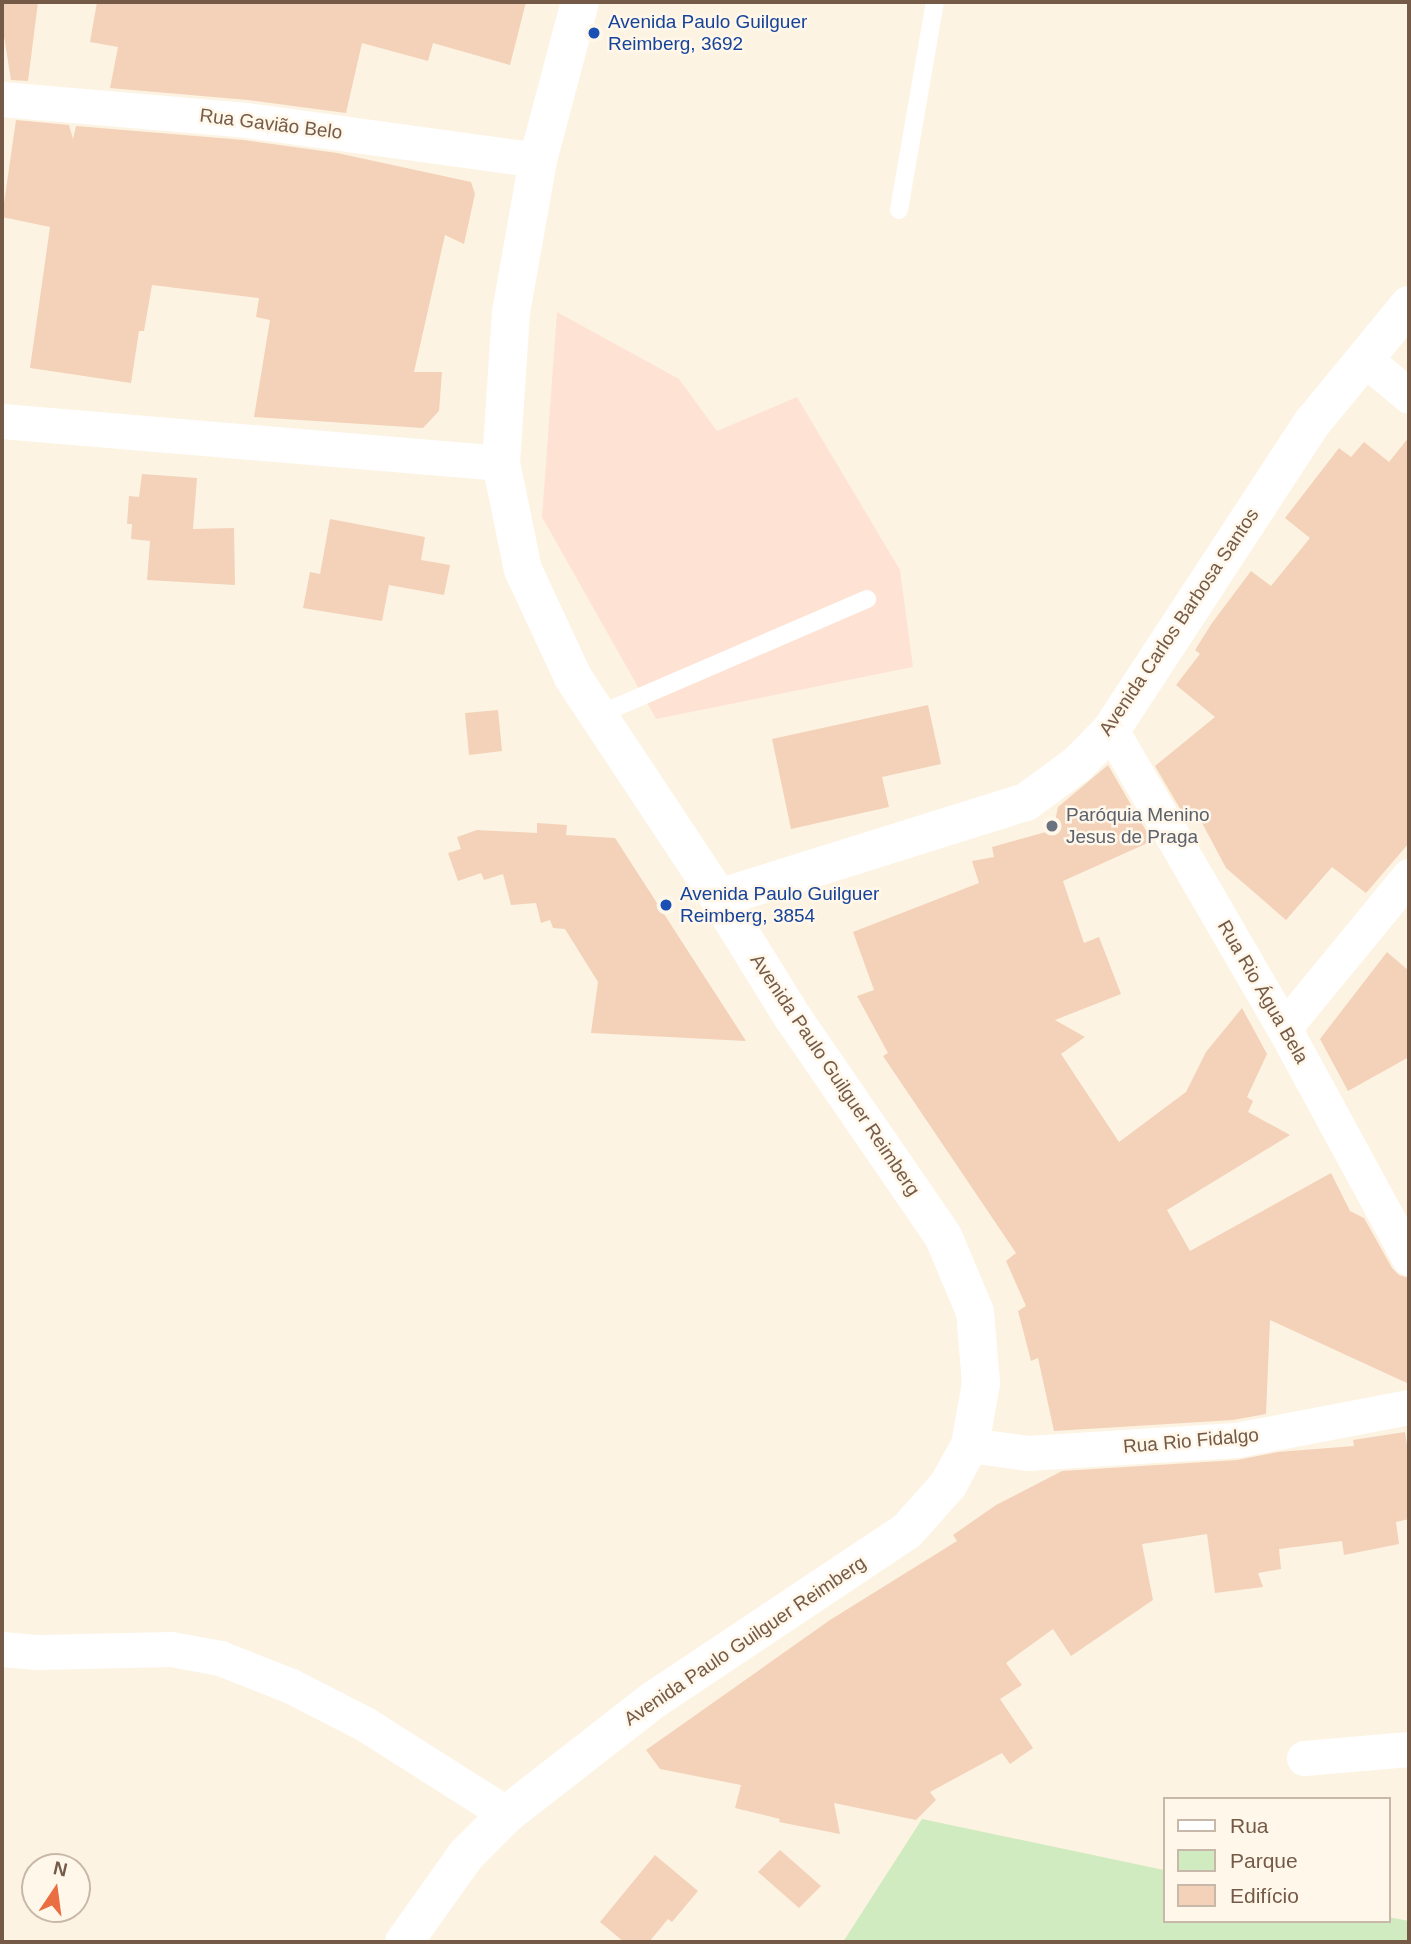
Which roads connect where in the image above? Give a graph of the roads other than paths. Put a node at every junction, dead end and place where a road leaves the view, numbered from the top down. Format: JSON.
{"nodes":[{"id":1,"x":580,"y":2,"type":"edge"},
{"id":2,"x":934,"y":2,"type":"edge"},
{"id":3,"x":2,"y":99,"type":"edge"},
{"id":4,"x":538,"y":160,"type":"junction"},
{"id":5,"x":899,"y":211,"type":"dead end"},
{"id":6,"x":1409,"y":305,"type":"edge"},
{"id":7,"x":1366,"y":360,"type":"junction"},
{"id":8,"x":1409,"y":396,"type":"edge"},
{"id":9,"x":2,"y":421,"type":"edge"},
{"id":10,"x":501,"y":463,"type":"junction"},
{"id":11,"x":867,"y":598,"type":"dead end"},
{"id":12,"x":598,"y":715,"type":"junction"},
{"id":13,"x":1111,"y":730,"type":"junction"},
{"id":14,"x":1409,"y":876,"type":"edge"},
{"id":15,"x":719,"y":898,"type":"junction"},
{"id":16,"x":1284,"y":1028,"type":"junction"},
{"id":17,"x":1409,"y":1258,"type":"edge"},
{"id":18,"x":1409,"y":1407,"type":"edge"},
{"id":19,"x":970,"y":1445,"type":"junction"},
{"id":20,"x":2,"y":1649,"type":"edge"},
{"id":21,"x":1409,"y":1749,"type":"edge"},
{"id":22,"x":1304,"y":1758,"type":"dead end"},
{"id":23,"x":507,"y":1814,"type":"junction"},
{"id":24,"x":404,"y":1942,"type":"edge"}],
"edges":[{"from":1,"to":4,"type":"main road","name":"Avenida Paulo Guilguer Reimberg"},
{"from":2,"to":5,"type":"lane"},
{"from":3,"to":4,"type":"street","name":"Rua Gavião Belo"},
{"from":4,"to":10,"type":"main road","name":"Avenida Paulo Guilguer Reimberg"},
{"from":6,"to":7,"type":"main road","name":"Avenida Carlos Barbosa Santos"},
{"from":7,"to":8,"type":"street"},
{"from":7,"to":13,"type":"main road","name":"Avenida Carlos Barbosa Santos"},
{"from":9,"to":10,"type":"street"},
{"from":10,"to":12,"type":"main road","name":"Avenida Paulo Guilguer Reimberg"},
{"from":11,"to":12,"type":"lane"},
{"from":12,"to":15,"type":"main road","name":"Avenida Paulo Guilguer Reimberg"},
{"from":13,"to":15,"type":"main road","name":"Avenida Carlos Barbosa Santos"},
{"from":13,"to":16,"type":"street","name":"Rua Rio Água Bela"},
{"from":14,"to":16,"type":"street"},
{"from":15,"to":19,"type":"main road","name":"Avenida Paulo Guilguer Reimberg"},
{"from":16,"to":17,"type":"street","name":"Rua Rio Água Bela"},
{"from":18,"to":19,"type":"street","name":"Rua Rio Fidalgo"},
{"from":19,"to":23,"type":"main road","name":"Avenida Paulo Guilguer Reimberg"},
{"from":20,"to":23,"type":"street"},
{"from":21,"to":22,"type":"street"},
{"from":23,"to":24,"type":"main road","name":"Avenida Paulo Guilguer Reimberg"}]}
